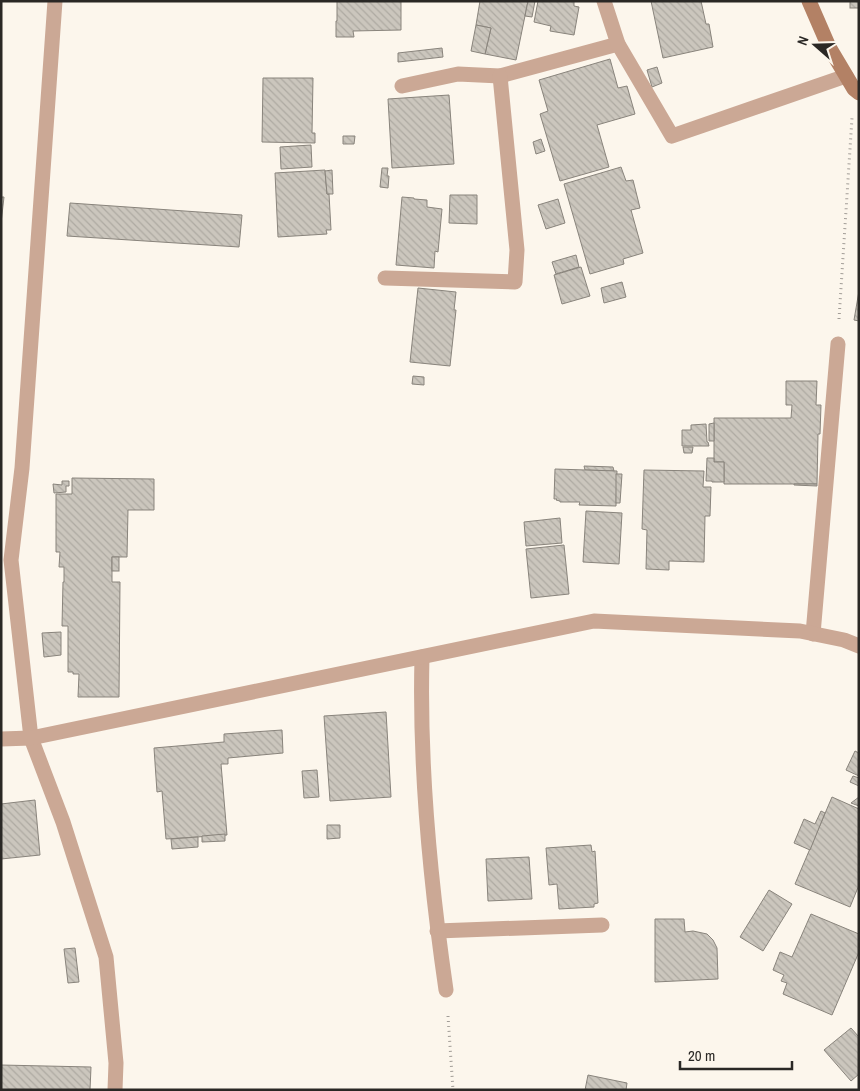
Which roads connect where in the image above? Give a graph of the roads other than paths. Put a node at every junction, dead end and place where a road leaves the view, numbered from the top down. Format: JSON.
{"nodes":[{"id":1,"x":55,"y":1,"type":"edge"},
{"id":2,"x":604,"y":1,"type":"edge"},
{"id":3,"x":809,"y":1,"type":"edge"},
{"id":4,"x":618,"y":44,"type":"junction"},
{"id":5,"x":500,"y":76,"type":"junction"},
{"id":6,"x":846,"y":76,"type":"junction"},
{"id":7,"x":402,"y":86,"type":"dead end"},
{"id":8,"x":856,"y":91,"type":"edge"},
{"id":9,"x":385,"y":278,"type":"dead end"},
{"id":10,"x":838,"y":344,"type":"road end"},
{"id":11,"x":6,"y":560,"type":"edge"},
{"id":12,"x":814,"y":634,"type":"junction"},
{"id":13,"x":859,"y":646,"type":"edge"},
{"id":14,"x":422,"y":657,"type":"junction"},
{"id":15,"x":31,"y":738,"type":"junction"},
{"id":16,"x":1,"y":739,"type":"edge"},
{"id":17,"x":602,"y":925,"type":"dead end"},
{"id":18,"x":437,"y":931,"type":"junction"},
{"id":19,"x":446,"y":990,"type":"road end"},
{"id":20,"x":115,"y":1090,"type":"edge"}],
"edges":[{"from":1,"to":11,"type":"street"},
{"from":2,"to":4,"type":"street"},
{"from":3,"to":6,"type":"street"},
{"from":4,"to":5,"type":"street"},
{"from":4,"to":6,"type":"street"},
{"from":5,"to":7,"type":"street"},
{"from":5,"to":9,"type":"street"},
{"from":6,"to":8,"type":"street"},
{"from":10,"to":12,"type":"street"},
{"from":11,"to":15,"type":"street"},
{"from":12,"to":13,"type":"street"},
{"from":12,"to":14,"type":"street"},
{"from":14,"to":15,"type":"street"},
{"from":14,"to":18,"type":"street"},
{"from":15,"to":16,"type":"street"},
{"from":15,"to":20,"type":"street"},
{"from":17,"to":18,"type":"street"},
{"from":18,"to":19,"type":"street"}]}
